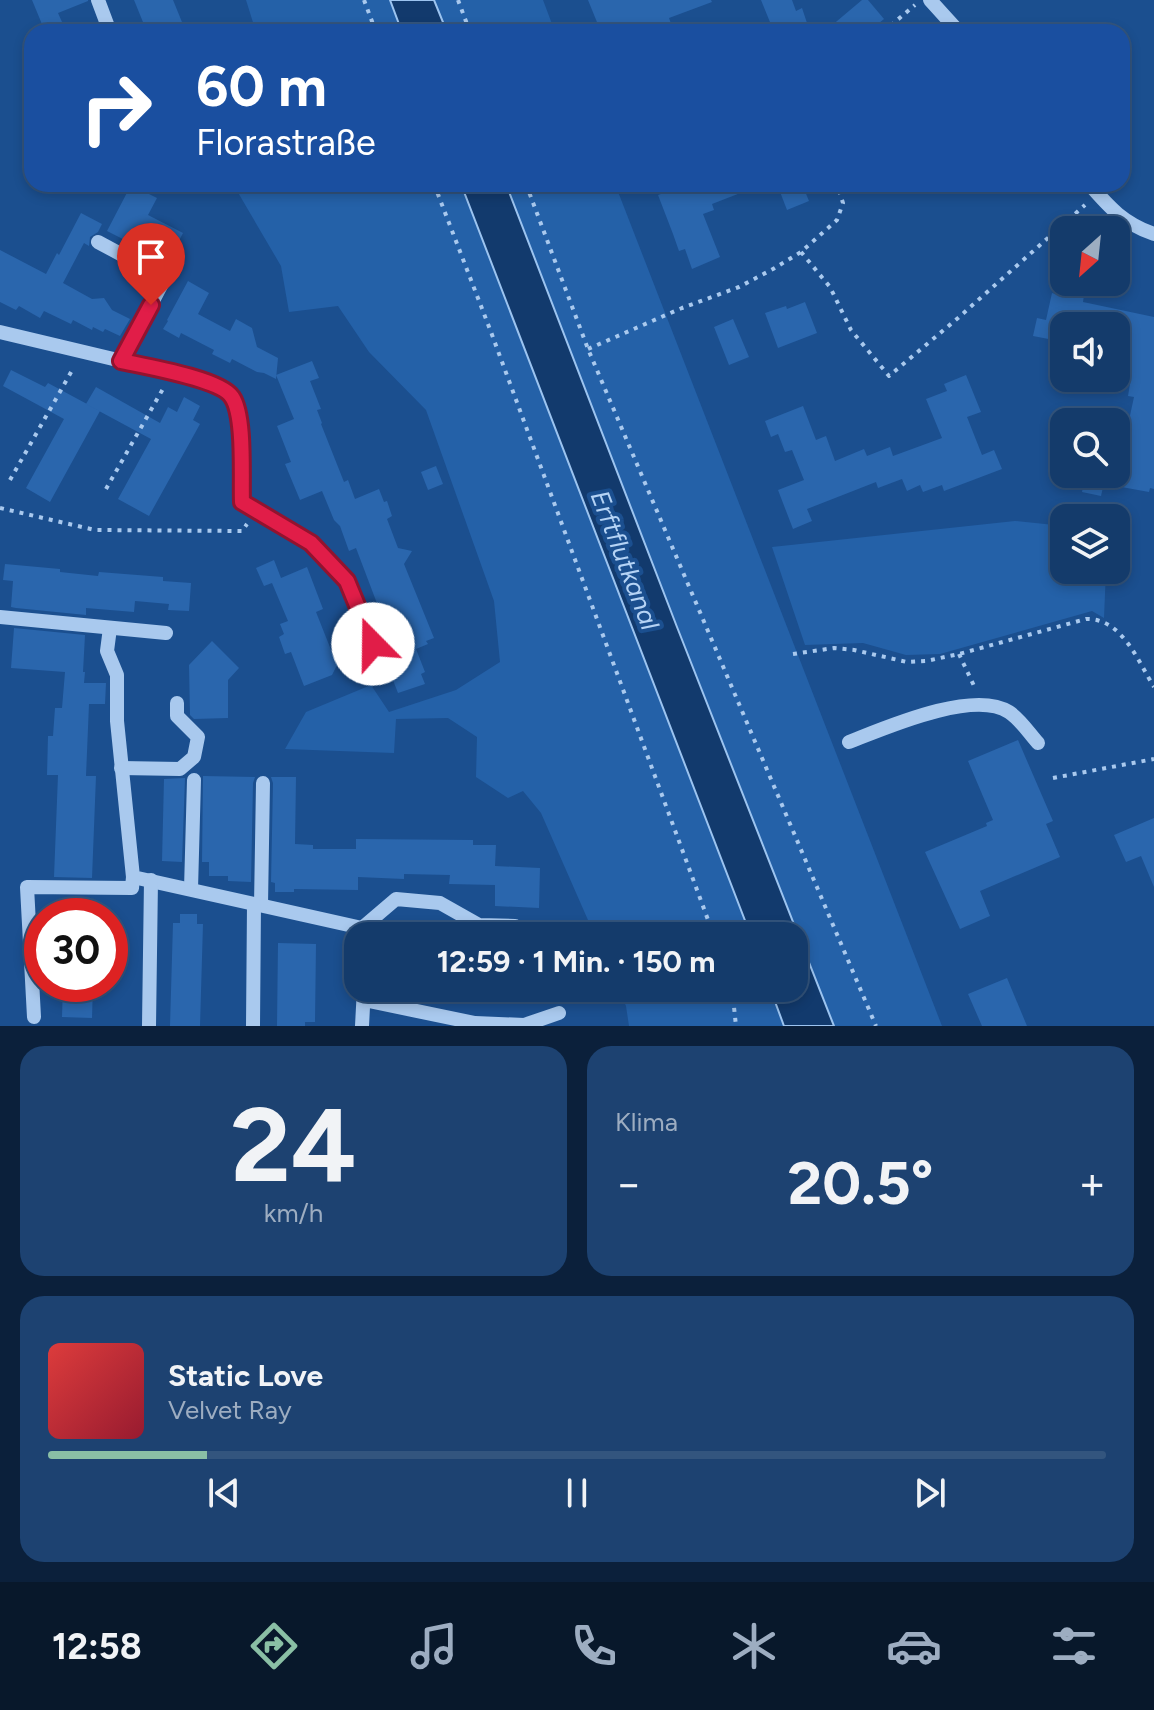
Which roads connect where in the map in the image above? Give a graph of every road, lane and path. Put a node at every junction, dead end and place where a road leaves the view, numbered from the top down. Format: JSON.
{"nodes":[{"id":1,"x":98,"y":0,"type":"edge"},
{"id":2,"x":364,"y":0,"type":"edge"},
{"id":3,"x":458,"y":0,"type":"edge"},
{"id":4,"x":920,"y":0,"type":"edge"},
{"id":5,"x":930,"y":0,"type":"edge"},
{"id":6,"x":107,"y":24,"type":"edge"},
{"id":7,"x":373,"y":24,"type":"edge"},
{"id":8,"x":467,"y":24,"type":"edge"},
{"id":9,"x":892,"y":24,"type":"edge"},
{"id":10,"x":952,"y":24,"type":"edge"},
{"id":11,"x":437,"y":192,"type":"edge"},
{"id":12,"x":529,"y":192,"type":"edge"},
{"id":13,"x":840,"y":192,"type":"edge"},
{"id":14,"x":1090,"y":192,"type":"edge"},
{"id":15,"x":1096,"y":192,"type":"edge"},
{"id":16,"x":1154,"y":234,"type":"edge"},
{"id":17,"x":98,"y":242,"type":"dead end"},
{"id":18,"x":801,"y":252,"type":"junction"},
{"id":19,"x":0,"y":332,"type":"edge"},
{"id":20,"x":588,"y":349,"type":"junction"},
{"id":21,"x":83,"y":352,"type":"junction"},
{"id":22,"x":121,"y":361,"type":"junction"},
{"id":23,"x":172,"y":373,"type":"junction"},
{"id":24,"x":10,"y":480,"type":"dead end"},
{"id":25,"x":106,"y":489,"type":"dead end"},
{"id":26,"x":0,"y":508,"type":"edge"},
{"id":27,"x":256,"y":510,"type":"junction"},
{"id":28,"x":0,"y":617,"type":"edge"},
{"id":29,"x":110,"y":628,"type":"junction"},
{"id":30,"x":166,"y":633,"type":"dead end"},
{"id":31,"x":373,"y":644,"type":"dead end"},
{"id":32,"x":793,"y":654,"type":"dead end"},
{"id":33,"x":959,"y":654,"type":"junction"},
{"id":34,"x":1154,"y":687,"type":"edge"},
{"id":35,"x":177,"y":703,"type":"dead end"},
{"id":36,"x":983,"y":705,"type":"junction"},
{"id":37,"x":849,"y":742,"type":"dead end"},
{"id":38,"x":1038,"y":743,"type":"dead end"},
{"id":39,"x":1154,"y":759,"type":"edge"},
{"id":40,"x":121,"y":768,"type":"junction"},
{"id":41,"x":1053,"y":778,"type":"dead end"},
{"id":42,"x":194,"y":780,"type":"dead end"},
{"id":43,"x":263,"y":783,"type":"dead end"},
{"id":44,"x":133,"y":877,"type":"junction"},
{"id":45,"x":151,"y":880,"type":"junction"},
{"id":46,"x":191,"y":889,"type":"junction"},
{"id":47,"x":258,"y":904,"type":"junction"},
{"id":48,"x":372,"y":922,"type":"edge"},
{"id":49,"x":474,"y":922,"type":"edge"},
{"id":50,"x":709,"y":922,"type":"edge"},
{"id":51,"x":344,"y":927,"type":"edge"},
{"id":52,"x":364,"y":1002,"type":"edge"},
{"id":53,"x":395,"y":1002,"type":"edge"},
{"id":54,"x":733,"y":1002,"type":"edge"},
{"id":55,"x":559,"y":1013,"type":"dead end"},
{"id":56,"x":34,"y":1017,"type":"dead end"},
{"id":57,"x":149,"y":1026,"type":"edge"},
{"id":58,"x":253,"y":1026,"type":"edge"},
{"id":59,"x":362,"y":1026,"type":"edge"},
{"id":60,"x":736,"y":1026,"type":"edge"},
{"id":61,"x":876,"y":1026,"type":"edge"}],
"edges":[{"from":1,"to":6,"type":"street"},
{"from":2,"to":7,"type":"path"},
{"from":3,"to":8,"type":"path"},
{"from":4,"to":9,"type":"path"},
{"from":5,"to":10,"type":"street"},
{"from":11,"to":50,"type":"path"},
{"from":12,"to":20,"type":"path"},
{"from":13,"to":18,"type":"path"},
{"from":14,"to":18,"type":"path"},
{"from":15,"to":16,"type":"street"},
{"from":17,"to":22,"type":"street"},
{"from":18,"to":20,"type":"path"},
{"from":19,"to":21,"type":"street"},
{"from":20,"to":61,"type":"path"},
{"from":21,"to":22,"type":"street"},
{"from":21,"to":24,"type":"path"},
{"from":22,"to":23,"type":"street"},
{"from":23,"to":25,"type":"path"},
{"from":23,"to":27,"type":"street"},
{"from":26,"to":27,"type":"path"},
{"from":27,"to":31,"type":"street"},
{"from":28,"to":29,"type":"street"},
{"from":29,"to":30,"type":"street"},
{"from":29,"to":40,"type":"street"},
{"from":32,"to":33,"type":"path"},
{"from":33,"to":34,"type":"path"},
{"from":33,"to":36,"type":"path"},
{"from":35,"to":40,"type":"street"},
{"from":36,"to":37,"type":"street"},
{"from":36,"to":38,"type":"street"},
{"from":39,"to":41,"type":"path"},
{"from":40,"to":44,"type":"street"},
{"from":42,"to":46,"type":"street"},
{"from":43,"to":47,"type":"street"},
{"from":44,"to":45,"type":"street"},
{"from":44,"to":56,"type":"street"},
{"from":45,"to":46,"type":"street"},
{"from":45,"to":57,"type":"street"},
{"from":46,"to":47,"type":"street"},
{"from":47,"to":51,"type":"street"},
{"from":47,"to":58,"type":"street"},
{"from":48,"to":49,"type":"street"},
{"from":52,"to":59,"type":"street"},
{"from":53,"to":55,"type":"street"},
{"from":54,"to":60,"type":"path"}]}
